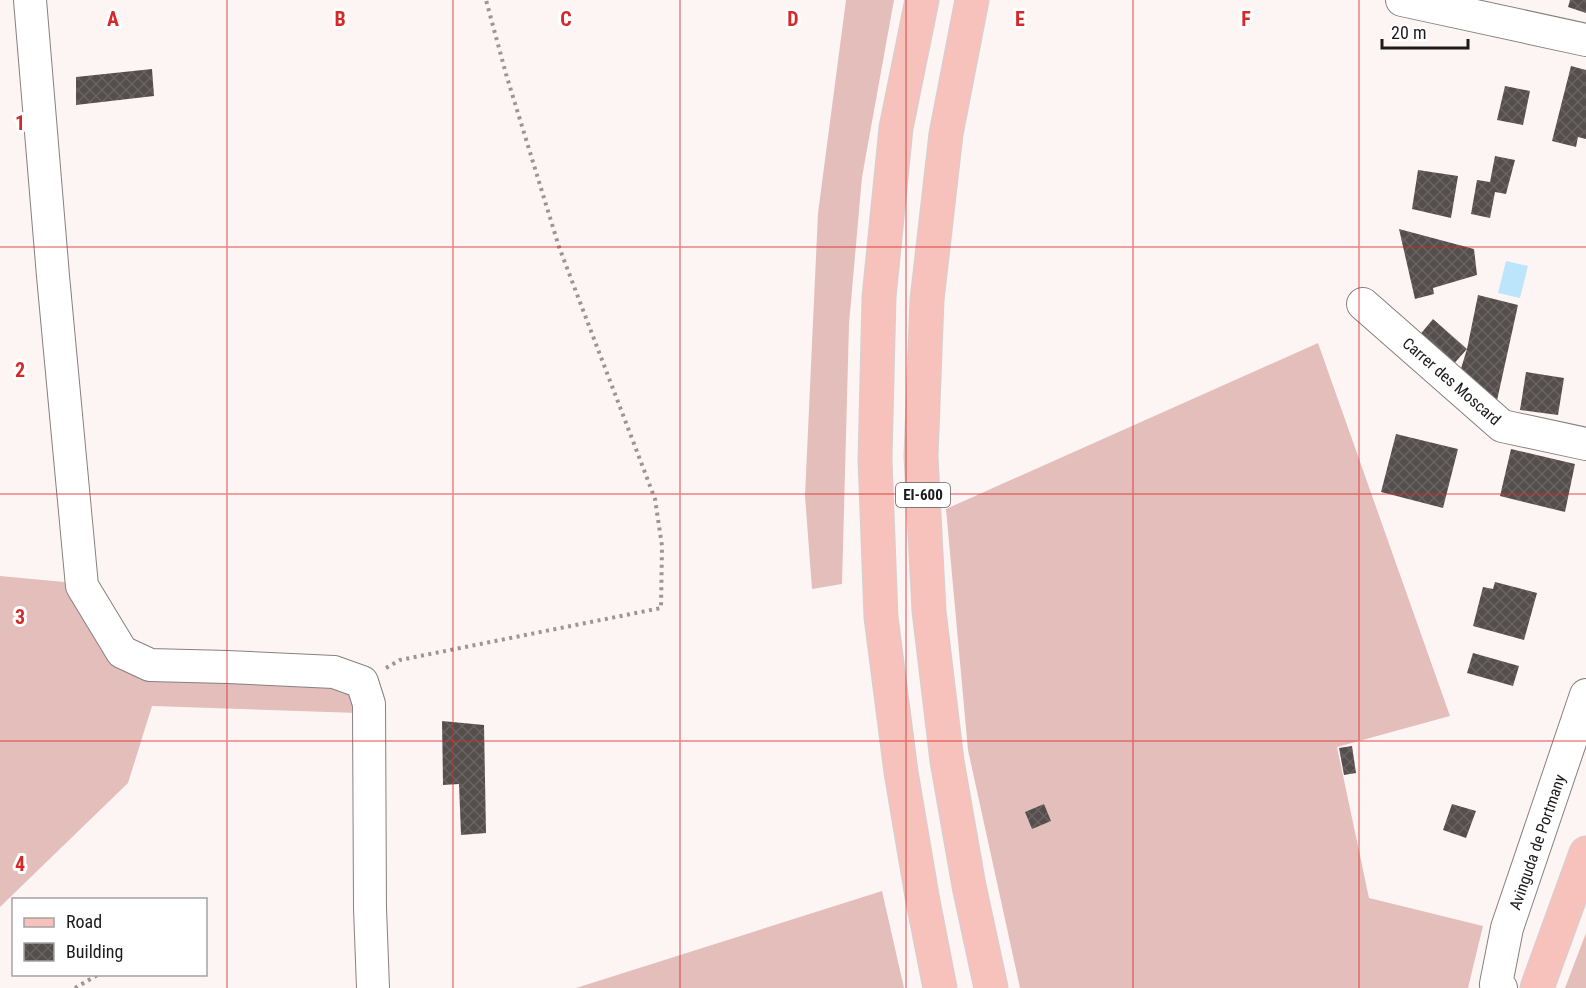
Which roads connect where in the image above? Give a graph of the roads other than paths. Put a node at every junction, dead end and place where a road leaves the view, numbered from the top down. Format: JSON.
{"nodes":[{"id":1,"x":30,"y":0,"type":"edge"},
{"id":2,"x":922,"y":0,"type":"edge"},
{"id":3,"x":972,"y":0,"type":"edge"},
{"id":4,"x":1402,"y":0,"type":"edge"},
{"id":5,"x":1586,"y":40,"type":"edge"},
{"id":6,"x":1363,"y":304,"type":"dead end"},
{"id":7,"x":1586,"y":444,"type":"edge"},
{"id":8,"x":1586,"y":695,"type":"edge"},
{"id":9,"x":1586,"y":853,"type":"edge"},
{"id":10,"x":373,"y":988,"type":"edge"},
{"id":11,"x":940,"y":988,"type":"edge"},
{"id":12,"x":991,"y":988,"type":"edge"},
{"id":13,"x":1501,"y":988,"type":"edge"},
{"id":14,"x":1537,"y":988,"type":"edge"}],
"edges":[{"from":1,"to":10,"type":"street"},
{"from":2,"to":11,"type":"main road","number":"EI-600"},
{"from":3,"to":12,"type":"main road","number":"EI-600"},
{"from":4,"to":5,"type":"street"},
{"from":6,"to":7,"type":"street","name":"Carrer des Moscard"},
{"from":8,"to":13,"type":"street","name":"Avinguda de Portmany"},
{"from":9,"to":14,"type":"main road"}]}
